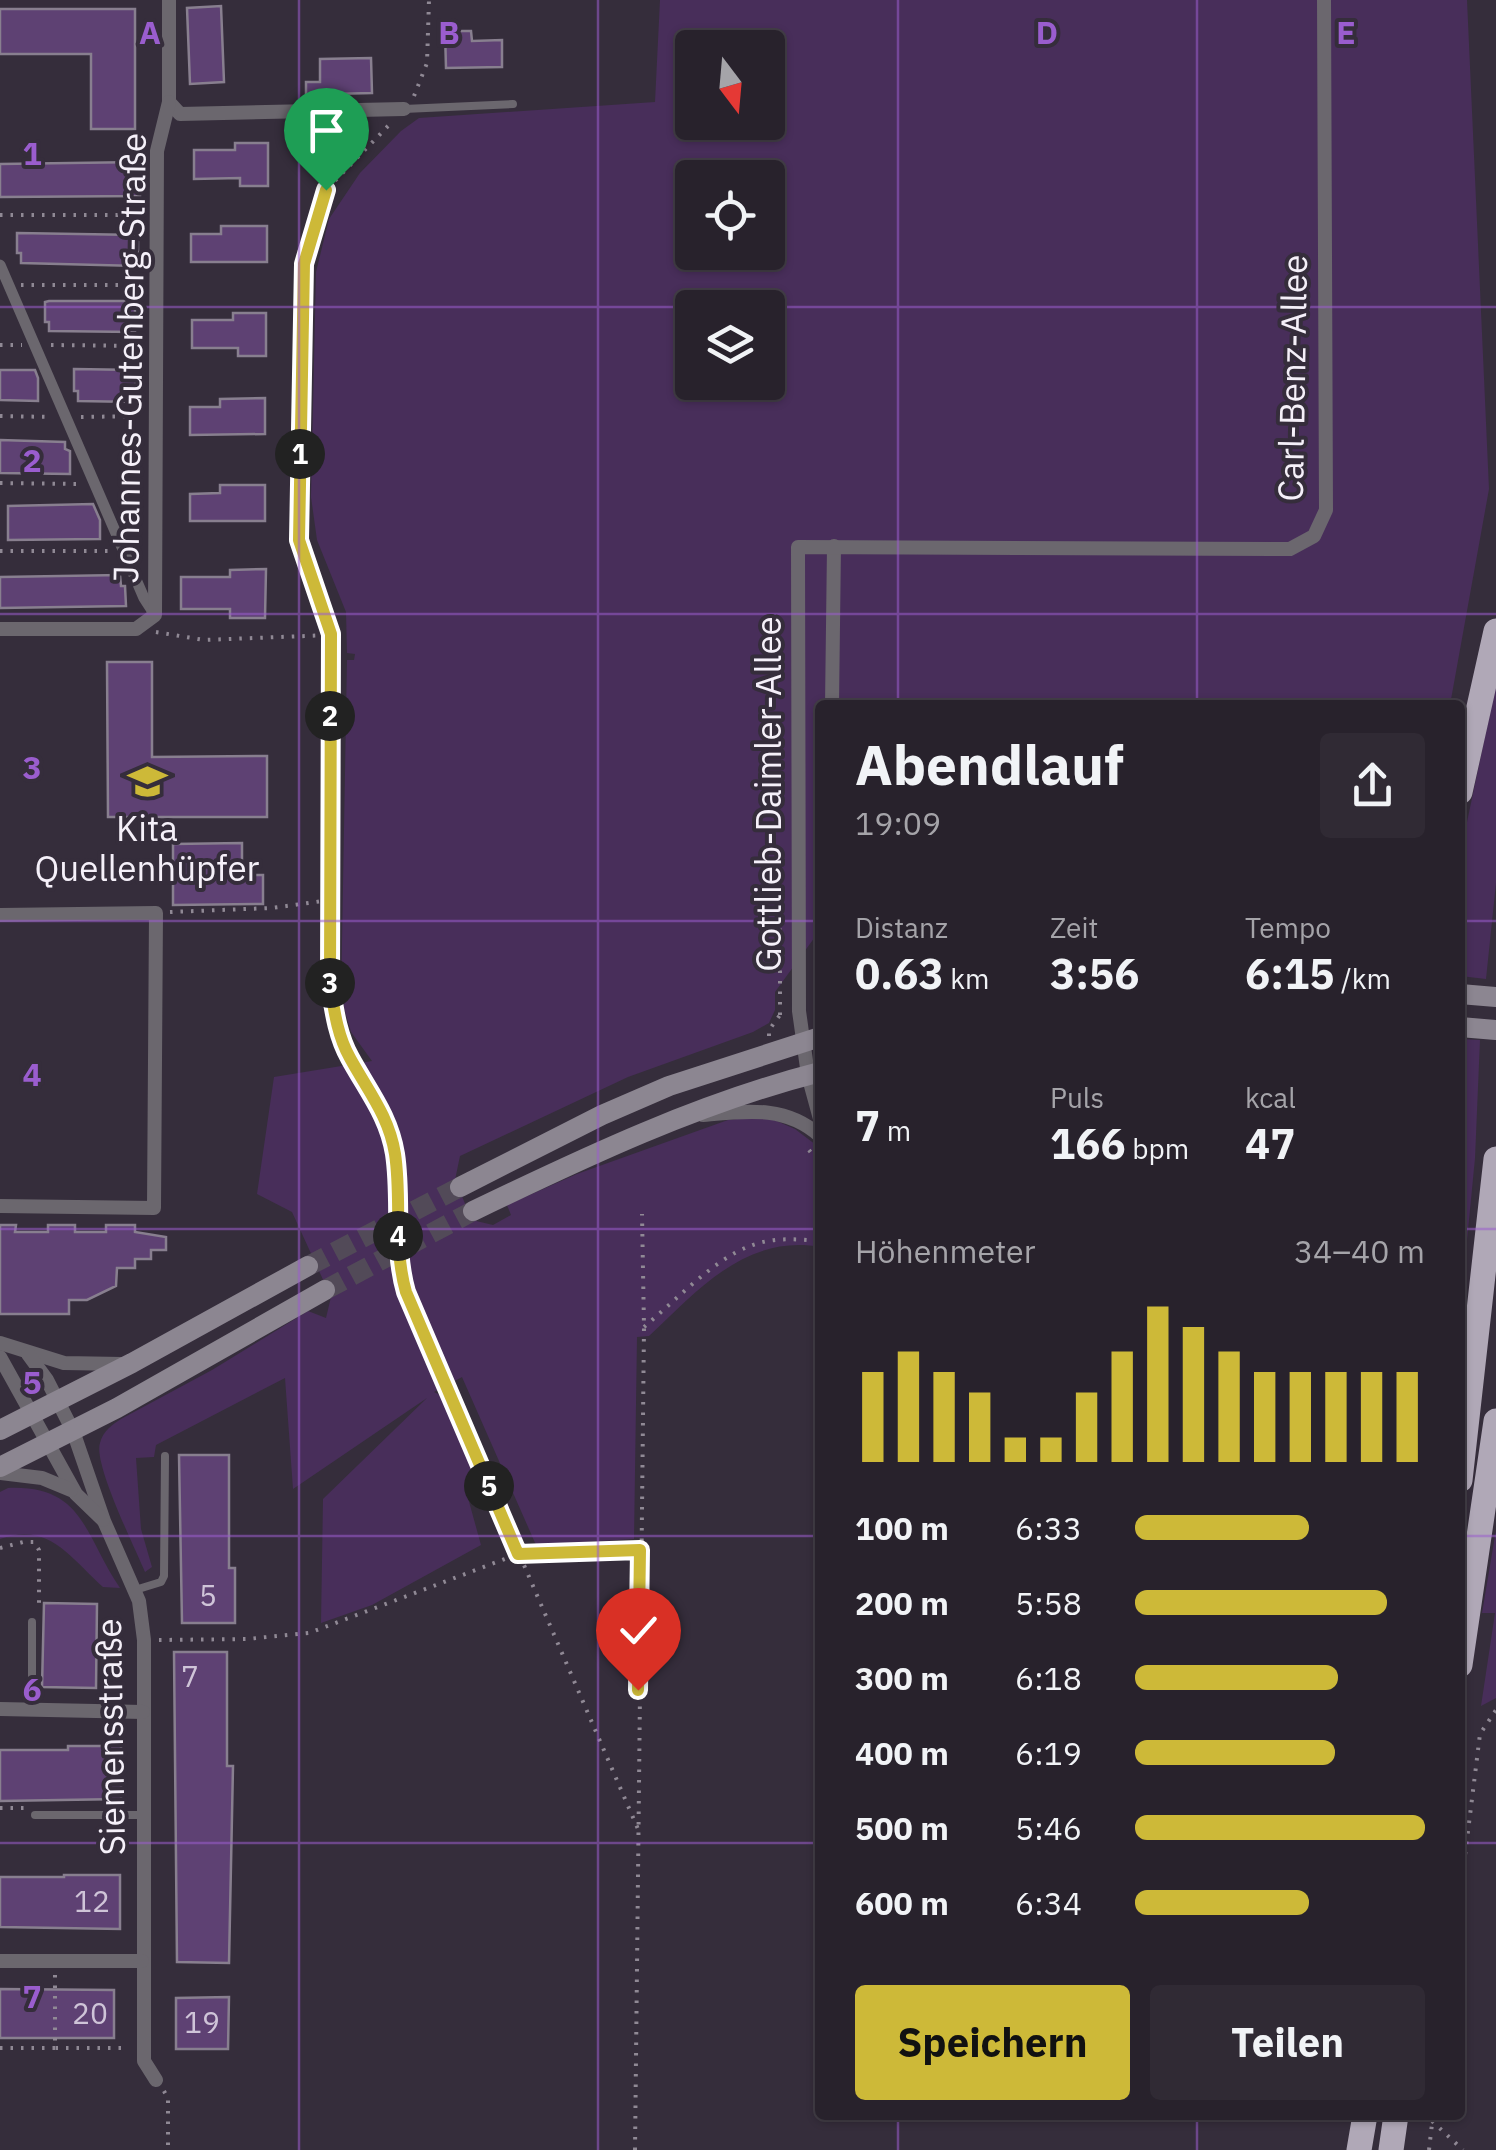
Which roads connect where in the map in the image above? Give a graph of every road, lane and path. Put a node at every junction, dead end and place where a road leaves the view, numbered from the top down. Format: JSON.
{"nodes":[{"id":1,"x":169,"y":0,"type":"edge"},
{"id":2,"x":428,"y":0,"type":"edge"},
{"id":3,"x":1324,"y":0,"type":"edge"},
{"id":4,"x":169,"y":102,"type":"junction"},
{"id":5,"x":514,"y":104,"type":"dead end"},
{"id":6,"x":404,"y":109,"type":"junction"},
{"id":7,"x":0,"y":215,"type":"edge"},
{"id":8,"x":157,"y":215,"type":"junction"},
{"id":9,"x":0,"y":265,"type":"edge"},
{"id":10,"x":157,"y":284,"type":"junction"},
{"id":11,"x":9,"y":286,"type":"junction"},
{"id":12,"x":0,"y":345,"type":"edge"},
{"id":13,"x":34,"y":345,"type":"junction"},
{"id":14,"x":156,"y":346,"type":"junction"},
{"id":15,"x":0,"y":484,"type":"edge"},
{"id":16,"x":95,"y":484,"type":"junction"},
{"id":17,"x":834,"y":546,"type":"junction"},
{"id":18,"x":798,"y":547,"type":"joint"},
{"id":19,"x":0,"y":550,"type":"edge"},
{"id":20,"x":123,"y":550,"type":"junction"},
{"id":21,"x":155,"y":615,"type":"junction"},
{"id":22,"x":0,"y":628,"type":"edge"},
{"id":23,"x":136,"y":629,"type":"junction"},
{"id":24,"x":1496,"y":631,"type":"edge"},
{"id":25,"x":331,"y":634,"type":"junction"},
{"id":26,"x":832,"y":700,"type":"edge"},
{"id":27,"x":1465,"y":770,"type":"edge"},
{"id":28,"x":330,"y":900,"type":"junction"},
{"id":29,"x":156,"y":913,"type":"junction"},
{"id":30,"x":0,"y":916,"type":"edge"},
{"id":31,"x":1465,"y":995,"type":"edge"},
{"id":32,"x":1496,"y":998,"type":"edge"},
{"id":33,"x":1465,"y":1027,"type":"edge"},
{"id":34,"x":1496,"y":1030,"type":"edge"},
{"id":35,"x":812,"y":1040,"type":"edge"},
{"id":36,"x":814,"y":1074,"type":"edge"},
{"id":37,"x":683,"y":1118,"type":"junction"},
{"id":38,"x":815,"y":1132,"type":"edge"},
{"id":39,"x":1496,"y":1159,"type":"edge"},
{"id":40,"x":460,"y":1187,"type":"tunnel mouth"},
{"id":41,"x":0,"y":1206,"type":"edge"},
{"id":42,"x":473,"y":1211,"type":"tunnel mouth"},
{"id":43,"x":642,"y":1214,"type":"dead end"},
{"id":44,"x":815,"y":1241,"type":"edge"},
{"id":45,"x":308,"y":1266,"type":"tunnel mouth"},
{"id":46,"x":324,"y":1290,"type":"tunnel mouth"},
{"id":47,"x":644,"y":1327,"type":"junction"},
{"id":48,"x":0,"y":1342,"type":"edge"},
{"id":49,"x":28,"y":1354,"type":"junction"},
{"id":50,"x":0,"y":1357,"type":"edge"},
{"id":51,"x":132,"y":1363,"type":"junction"},
{"id":52,"x":58,"y":1400,"type":"junction"},
{"id":53,"x":32,"y":1414,"type":"junction"},
{"id":54,"x":1496,"y":1421,"type":"edge"},
{"id":55,"x":0,"y":1430,"type":"edge"},
{"id":56,"x":74,"y":1431,"type":"junction"},
{"id":57,"x":1465,"y":1435,"type":"edge"},
{"id":58,"x":47,"y":1444,"type":"junction"},
{"id":59,"x":164,"y":1456,"type":"dead end"},
{"id":60,"x":0,"y":1470,"type":"edge"},
{"id":61,"x":76,"y":1494,"type":"junction"},
{"id":62,"x":1496,"y":1509,"type":"edge"},
{"id":63,"x":104,"y":1520,"type":"junction"},
{"id":64,"x":640,"y":1550,"type":"junction"},
{"id":65,"x":518,"y":1554,"type":"junction"},
{"id":66,"x":135,"y":1590,"type":"junction"},
{"id":67,"x":1468,"y":1606,"type":"junction"},
{"id":68,"x":32,"y":1622,"type":"dead end"},
{"id":69,"x":1465,"y":1628,"type":"edge"},
{"id":70,"x":144,"y":1640,"type":"junction"},
{"id":71,"x":0,"y":1709,"type":"edge"},
{"id":72,"x":32,"y":1710,"type":"junction"},
{"id":73,"x":1496,"y":1710,"type":"edge"},
{"id":74,"x":143,"y":1712,"type":"junction"},
{"id":75,"x":0,"y":1808,"type":"edge"},
{"id":76,"x":35,"y":1815,"type":"joint"},
{"id":77,"x":143,"y":1816,"type":"junction"},
{"id":78,"x":638,"y":1830,"type":"junction"},
{"id":79,"x":1465,"y":1856,"type":"edge"},
{"id":80,"x":142,"y":1960,"type":"junction"},
{"id":81,"x":0,"y":1961,"type":"edge"},
{"id":82,"x":55,"y":1961,"type":"junction"},
{"id":83,"x":0,"y":2048,"type":"edge"},
{"id":84,"x":55,"y":2048,"type":"junction"},
{"id":85,"x":144,"y":2048,"type":"junction"},
{"id":86,"x":156,"y":2080,"type":"joint"},
{"id":87,"x":1364,"y":2120,"type":"edge"},
{"id":88,"x":1395,"y":2120,"type":"edge"},
{"id":89,"x":1433,"y":2120,"type":"edge"},
{"id":90,"x":1435,"y":2120,"type":"edge"},
{"id":91,"x":168,"y":2150,"type":"edge"},
{"id":92,"x":635,"y":2150,"type":"edge"},
{"id":93,"x":1359,"y":2150,"type":"edge"},
{"id":94,"x":1391,"y":2150,"type":"edge"},
{"id":95,"x":1429,"y":2150,"type":"edge"},
{"id":96,"x":1463,"y":2150,"type":"edge"}],
"edges":[{"from":1,"to":4,"type":"street","name":"Johannes-Gutenberg-Straße"},
{"from":2,"to":6,"type":"path"},
{"from":3,"to":17,"type":"street","name":"Carl-Benz-Allee"},
{"from":4,"to":6,"type":"street"},
{"from":4,"to":8,"type":"street","name":"Johannes-Gutenberg-Straße"},
{"from":5,"to":6,"type":"lane"},
{"from":6,"to":25,"type":"path"},
{"from":7,"to":8,"type":"path"},
{"from":8,"to":10,"type":"street","name":"Johannes-Gutenberg-Straße"},
{"from":9,"to":11,"type":"street","name":"Johannes-Gutenberg-Straße"},
{"from":10,"to":11,"type":"path"},
{"from":10,"to":14,"type":"street","name":"Johannes-Gutenberg-Straße"},
{"from":11,"to":13,"type":"street","name":"Johannes-Gutenberg-Straße"},
{"from":12,"to":13,"type":"path"},
{"from":13,"to":14,"type":"path"},
{"from":13,"to":16,"type":"street","name":"Johannes-Gutenberg-Straße"},
{"from":14,"to":21,"type":"street","name":"Johannes-Gutenberg-Straße"},
{"from":15,"to":16,"type":"path"},
{"from":16,"to":20,"type":"street","name":"Johannes-Gutenberg-Straße"},
{"from":17,"to":18,"type":"street","name":"Carl-Benz-Allee"},
{"from":17,"to":26,"type":"street","name":"Gottlieb-Daimler-Allee"},
{"from":18,"to":35,"type":"street","name":"Gottlieb-Daimler-Allee"},
{"from":19,"to":20,"type":"path"},
{"from":20,"to":21,"type":"street","name":"Johannes-Gutenberg-Straße"},
{"from":21,"to":23,"type":"street","name":"Johannes-Gutenberg-Straße"},
{"from":22,"to":23,"type":"street","name":"Johannes-Gutenberg-Straße"},
{"from":23,"to":25,"type":"path"},
{"from":24,"to":27,"type":"highway"},
{"from":25,"to":28,"type":"path"},
{"from":28,"to":29,"type":"path"},
{"from":28,"to":65,"type":"path"},
{"from":29,"to":30,"type":"street"},
{"from":29,"to":41,"type":"street"},
{"from":31,"to":32,"type":"main road"},
{"from":33,"to":34,"type":"main road"},
{"from":35,"to":36,"type":"street","name":"Gottlieb-Daimler-Allee"},
{"from":35,"to":40,"type":"main road"},
{"from":36,"to":37,"type":"main road"},
{"from":37,"to":38,"type":"street"},
{"from":37,"to":42,"type":"main road"},
{"from":39,"to":57,"type":"highway"},
{"from":43,"to":47,"type":"path"},
{"from":44,"to":47,"type":"path"},
{"from":45,"to":51,"type":"main road"},
{"from":46,"to":56,"type":"main road"},
{"from":47,"to":64,"type":"path"},
{"from":48,"to":49,"type":"street"},
{"from":49,"to":51,"type":"street"},
{"from":49,"to":52,"type":"street","name":"Siemensstraße"},
{"from":50,"to":53,"type":"street","name":"Siemensstraße"},
{"from":51,"to":52,"type":"main road"},
{"from":52,"to":53,"type":"main road"},
{"from":52,"to":56,"type":"street","name":"Siemensstraße"},
{"from":53,"to":55,"type":"main road"},
{"from":53,"to":58,"type":"street","name":"Siemensstraße"},
{"from":54,"to":67,"type":"highway"},
{"from":56,"to":58,"type":"main road"},
{"from":56,"to":63,"type":"street","name":"Siemensstraße"},
{"from":58,"to":60,"type":"main road"},
{"from":58,"to":61,"type":"street","name":"Siemensstraße"},
{"from":59,"to":66,"type":"lane"},
{"from":60,"to":61,"type":"street","name":"Siemensstraße"},
{"from":61,"to":63,"type":"street","name":"Siemensstraße"},
{"from":62,"to":67,"type":"highway"},
{"from":63,"to":66,"type":"street","name":"Siemensstraße"},
{"from":64,"to":65,"type":"path"},
{"from":64,"to":78,"type":"path"},
{"from":65,"to":70,"type":"path"},
{"from":65,"to":78,"type":"path"},
{"from":66,"to":70,"type":"street","name":"Siemensstraße"},
{"from":67,"to":69,"type":"highway"},
{"from":68,"to":72,"type":"lane"},
{"from":70,"to":74,"type":"street","name":"Siemensstraße"},
{"from":71,"to":72,"type":"street"},
{"from":72,"to":74,"type":"street"},
{"from":73,"to":79,"type":"path"},
{"from":74,"to":77,"type":"street","name":"Siemensstraße"},
{"from":75,"to":76,"type":"path"},
{"from":76,"to":77,"type":"lane"},
{"from":77,"to":80,"type":"street","name":"Siemensstraße"},
{"from":78,"to":92,"type":"path"},
{"from":80,"to":82,"type":"street"},
{"from":80,"to":85,"type":"street","name":"Siemensstraße"},
{"from":81,"to":82,"type":"street"},
{"from":82,"to":84,"type":"path"},
{"from":83,"to":84,"type":"path"},
{"from":84,"to":85,"type":"path"},
{"from":85,"to":86,"type":"street","name":"Siemensstraße"},
{"from":86,"to":91,"type":"path"},
{"from":87,"to":93,"type":"highway"},
{"from":88,"to":94,"type":"highway"},
{"from":89,"to":95,"type":"path"},
{"from":90,"to":96,"type":"path"}]}
